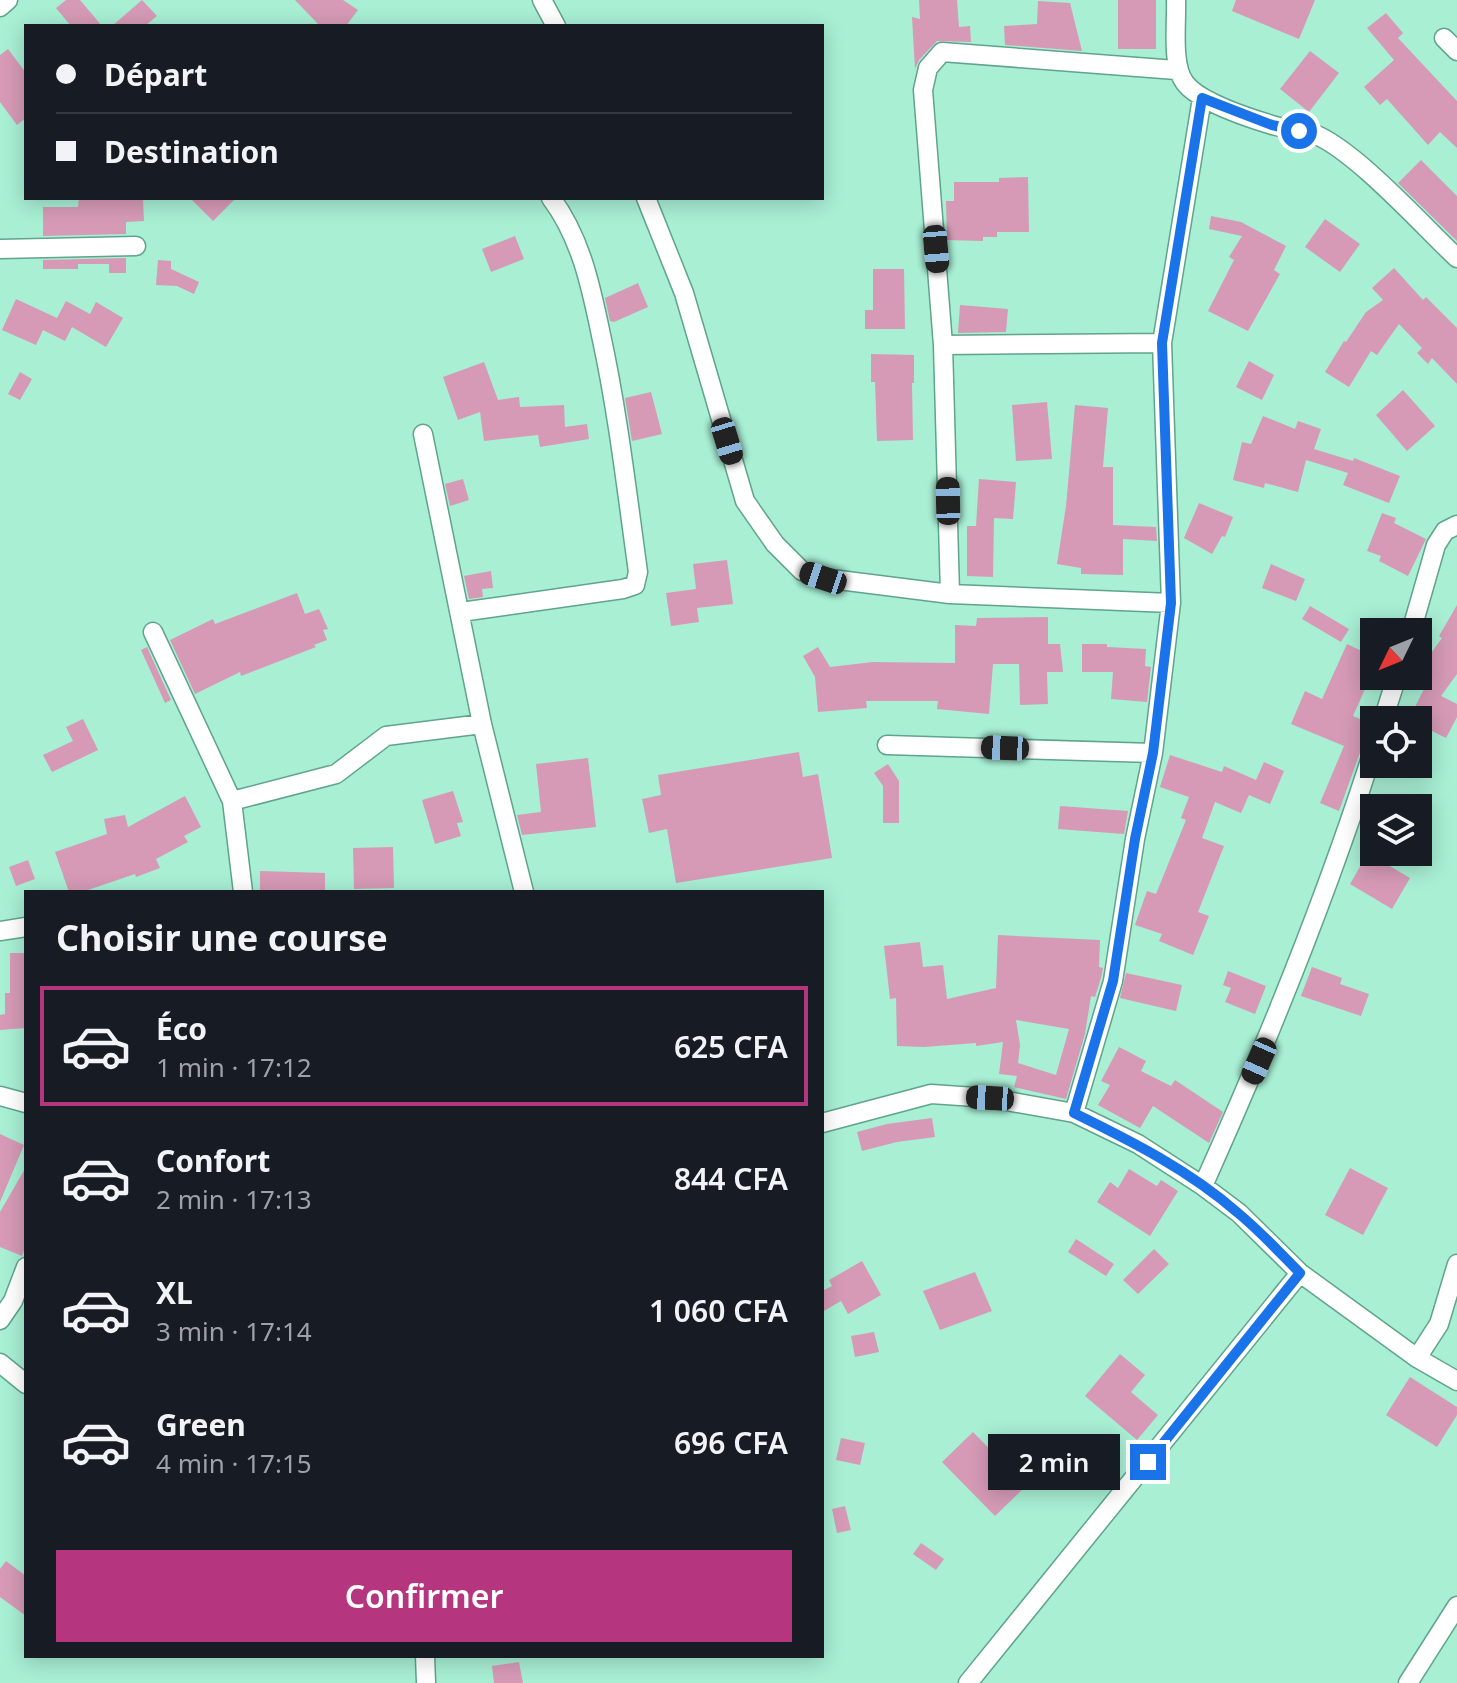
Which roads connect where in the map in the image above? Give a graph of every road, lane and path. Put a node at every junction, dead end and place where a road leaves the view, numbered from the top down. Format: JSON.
{"nodes":[{"id":1,"x":8,"y":0,"type":"edge"},
{"id":2,"x":542,"y":0,"type":"edge"},
{"id":3,"x":1176,"y":0,"type":"edge"},
{"id":4,"x":0,"y":7,"type":"edge"},
{"id":5,"x":555,"y":24,"type":"edge"},
{"id":6,"x":1176,"y":70,"type":"junction"},
{"id":7,"x":1202,"y":98,"type":"junction"},
{"id":8,"x":553,"y":200,"type":"edge"},
{"id":9,"x":647,"y":200,"type":"edge"},
{"id":10,"x":136,"y":246,"type":"dead end"},
{"id":11,"x":0,"y":249,"type":"edge"},
{"id":12,"x":1457,"y":258,"type":"edge"},
{"id":13,"x":1162,"y":343,"type":"junction"},
{"id":14,"x":943,"y":345,"type":"junction"},
{"id":15,"x":423,"y":434,"type":"dead end"},
{"id":16,"x":1457,"y":525,"type":"edge"},
{"id":17,"x":950,"y":594,"type":"junction"},
{"id":18,"x":1171,"y":603,"type":"junction"},
{"id":19,"x":461,"y":612,"type":"junction"},
{"id":20,"x":1415,"y":618,"type":"edge"},
{"id":21,"x":153,"y":632,"type":"dead end"},
{"id":22,"x":482,"y":724,"type":"junction"},
{"id":23,"x":887,"y":745,"type":"dead end"},
{"id":24,"x":1153,"y":753,"type":"junction"},
{"id":25,"x":1364,"y":778,"type":"edge"},
{"id":26,"x":232,"y":801,"type":"junction"},
{"id":27,"x":243,"y":890,"type":"edge"},
{"id":28,"x":524,"y":890,"type":"edge"},
{"id":29,"x":24,"y":927,"type":"edge"},
{"id":30,"x":0,"y":931,"type":"edge"},
{"id":31,"x":0,"y":1096,"type":"edge"},
{"id":32,"x":24,"y":1102,"type":"edge"},
{"id":33,"x":1074,"y":1113,"type":"junction"},
{"id":34,"x":824,"y":1122,"type":"edge"},
{"id":35,"x":1203,"y":1186,"type":"junction"},
{"id":36,"x":1457,"y":1264,"type":"edge"},
{"id":37,"x":24,"y":1272,"type":"edge"},
{"id":38,"x":1300,"y":1273,"type":"junction"},
{"id":39,"x":0,"y":1320,"type":"edge"},
{"id":40,"x":1417,"y":1358,"type":"junction"},
{"id":41,"x":0,"y":1363,"type":"edge"},
{"id":42,"x":1457,"y":1381,"type":"edge"},
{"id":43,"x":24,"y":1382,"type":"edge"},
{"id":44,"x":1457,"y":1606,"type":"edge"},
{"id":45,"x":425,"y":1658,"type":"edge"},
{"id":46,"x":977,"y":1680,"type":"edge"},
{"id":47,"x":426,"y":1682,"type":"edge"},
{"id":48,"x":1408,"y":1683,"type":"edge"}],
"edges":[{"from":1,"to":4,"type":"street"},
{"from":2,"to":5,"type":"street"},
{"from":3,"to":6,"type":"street"},
{"from":6,"to":7,"type":"street"},
{"from":6,"to":14,"type":"street"},
{"from":7,"to":12,"type":"street"},
{"from":7,"to":13,"type":"street"},
{"from":8,"to":19,"type":"street"},
{"from":9,"to":17,"type":"street"},
{"from":10,"to":11,"type":"street"},
{"from":13,"to":14,"type":"street"},
{"from":13,"to":18,"type":"street"},
{"from":14,"to":17,"type":"street"},
{"from":15,"to":19,"type":"street"},
{"from":16,"to":20,"type":"street"},
{"from":17,"to":18,"type":"street"},
{"from":18,"to":24,"type":"street"},
{"from":19,"to":22,"type":"street"},
{"from":21,"to":26,"type":"street"},
{"from":22,"to":26,"type":"street"},
{"from":22,"to":28,"type":"street"},
{"from":23,"to":24,"type":"street"},
{"from":24,"to":33,"type":"street"},
{"from":25,"to":35,"type":"street"},
{"from":26,"to":27,"type":"street"},
{"from":29,"to":30,"type":"street"},
{"from":31,"to":32,"type":"street"},
{"from":33,"to":34,"type":"street"},
{"from":33,"to":35,"type":"street"},
{"from":35,"to":38,"type":"street"},
{"from":36,"to":40,"type":"street"},
{"from":37,"to":39,"type":"street"},
{"from":38,"to":40,"type":"street"},
{"from":38,"to":46,"type":"street"},
{"from":40,"to":42,"type":"street"},
{"from":41,"to":43,"type":"street"},
{"from":44,"to":48,"type":"street"},
{"from":45,"to":47,"type":"street"}]}
